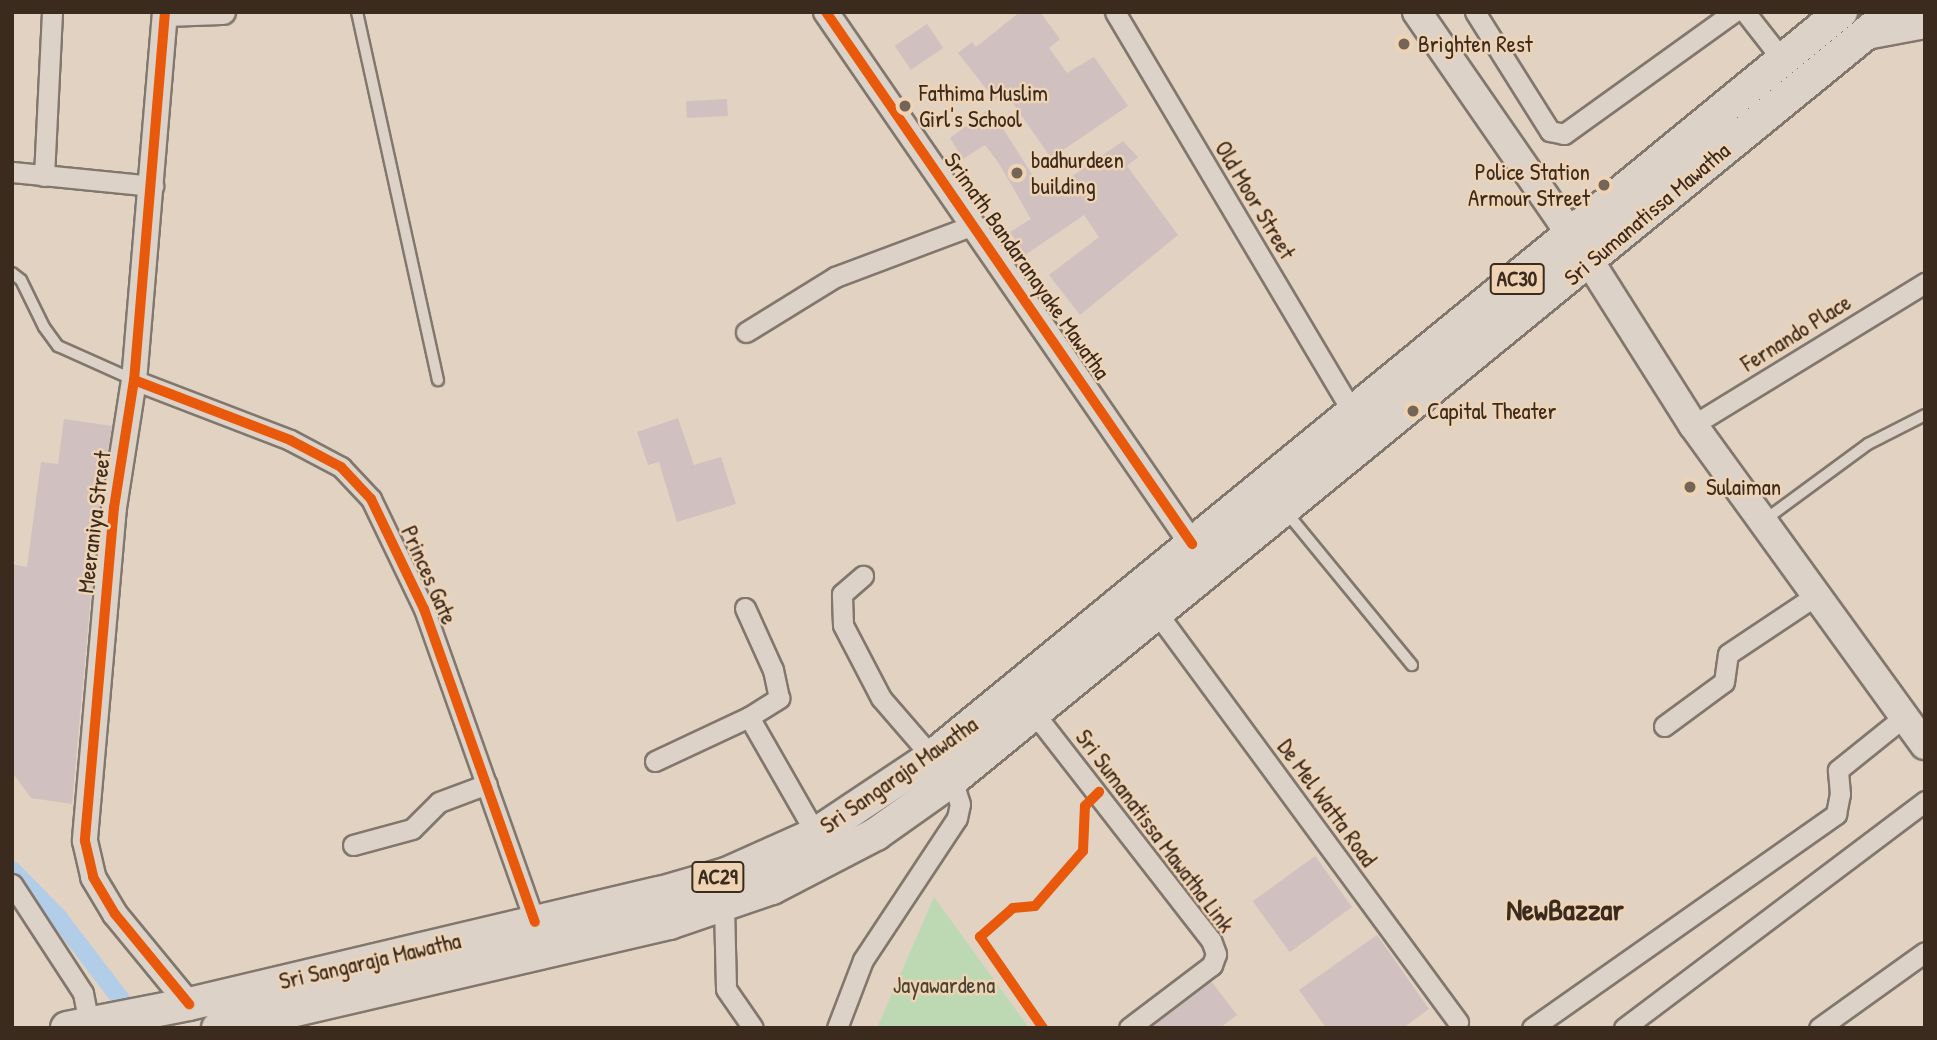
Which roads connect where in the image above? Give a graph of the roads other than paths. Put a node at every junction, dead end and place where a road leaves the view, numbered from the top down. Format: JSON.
{"nodes":[{"id":1,"x":52,"y":12,"type":"edge"},
{"id":2,"x":223,"y":12,"type":"edge"},
{"id":3,"x":357,"y":12,"type":"edge"},
{"id":4,"x":826,"y":12,"type":"edge"},
{"id":5,"x":1115,"y":12,"type":"edge"},
{"id":6,"x":1418,"y":12,"type":"edge"},
{"id":7,"x":1475,"y":12,"type":"edge"},
{"id":8,"x":1734,"y":12,"type":"edge"},
{"id":9,"x":1745,"y":12,"type":"edge"},
{"id":10,"x":1841,"y":12,"type":"edge"},
{"id":11,"x":1892,"y":12,"type":"edge"},
{"id":12,"x":161,"y":13,"type":"edge"},
{"id":13,"x":1925,"y":22,"type":"edge"},
{"id":14,"x":1865,"y":34,"type":"junction"},
{"id":15,"x":1781,"y":58,"type":"junction"},
{"id":16,"x":12,"y":172,"type":"edge"},
{"id":17,"x":44,"y":176,"type":"junction"},
{"id":18,"x":153,"y":186,"type":"junction"},
{"id":19,"x":973,"y":225,"type":"junction"},
{"id":20,"x":1571,"y":235,"type":"junction"},
{"id":21,"x":1590,"y":262,"type":"junction"},
{"id":22,"x":12,"y":272,"type":"edge"},
{"id":23,"x":1925,"y":283,"type":"edge"},
{"id":24,"x":746,"y":332,"type":"dead end"},
{"id":25,"x":134,"y":380,"type":"junction"},
{"id":26,"x":438,"y":380,"type":"dead end"},
{"id":27,"x":1353,"y":413,"type":"junction"},
{"id":28,"x":1925,"y":415,"type":"edge"},
{"id":29,"x":1693,"y":425,"type":"junction"},
{"id":30,"x":1284,"y":510,"type":"junction"},
{"id":31,"x":1763,"y":521,"type":"junction"},
{"id":32,"x":1192,"y":544,"type":"junction"},
{"id":33,"x":1205,"y":574,"type":"joint"},
{"id":34,"x":863,"y":576,"type":"dead end"},
{"id":35,"x":1815,"y":596,"type":"junction"},
{"id":36,"x":745,"y":608,"type":"dead end"},
{"id":37,"x":1157,"y":613,"type":"junction"},
{"id":38,"x":1412,"y":665,"type":"dead end"},
{"id":39,"x":1034,"y":713,"type":"junction"},
{"id":40,"x":1905,"y":716,"type":"junction"},
{"id":41,"x":750,"y":717,"type":"junction"},
{"id":42,"x":1664,"y":726,"type":"dead end"},
{"id":43,"x":1925,"y":745,"type":"edge"},
{"id":44,"x":654,"y":761,"type":"dead end"},
{"id":45,"x":942,"y":768,"type":"junction"},
{"id":46,"x":486,"y":784,"type":"junction"},
{"id":47,"x":1925,"y":802,"type":"edge"},
{"id":48,"x":816,"y":834,"type":"junction"},
{"id":49,"x":353,"y":845,"type":"dead end"},
{"id":50,"x":12,"y":884,"type":"edge"},
{"id":51,"x":724,"y":906,"type":"junction"},
{"id":52,"x":535,"y":922,"type":"junction"},
{"id":53,"x":1925,"y":952,"type":"edge"},
{"id":54,"x":190,"y":1004,"type":"junction"},
{"id":55,"x":1458,"y":1022,"type":"dead end"},
{"id":56,"x":84,"y":1025,"type":"edge"},
{"id":57,"x":218,"y":1028,"type":"edge"},
{"id":58,"x":753,"y":1028,"type":"edge"},
{"id":59,"x":837,"y":1028,"type":"edge"},
{"id":60,"x":1129,"y":1028,"type":"edge"},
{"id":61,"x":1532,"y":1028,"type":"edge"},
{"id":62,"x":1624,"y":1028,"type":"edge"},
{"id":63,"x":1819,"y":1028,"type":"edge"}],
"edges":[{"from":1,"to":17,"type":"street"},
{"from":2,"to":12,"type":"street"},
{"from":3,"to":26,"type":"lane"},
{"from":4,"to":19,"type":"street","name":"Srimath Bandaranayake Mawatha"},
{"from":5,"to":27,"type":"street","name":"Old Moor Street"},
{"from":6,"to":20,"type":"main road"},
{"from":7,"to":8,"type":"street"},
{"from":9,"to":15,"type":"street"},
{"from":10,"to":15,"type":"main road","number":"AC30"},
{"from":11,"to":14,"type":"main road","name":"Sri Sumanatissa Mawatha","number":"AC30"},
{"from":12,"to":18,"type":"street","name":"Meeraniya Street"},
{"from":13,"to":14,"type":"main road"},
{"from":14,"to":21,"type":"main road","name":"Sri Sumanatissa Mawatha","number":"AC30"},
{"from":15,"to":20,"type":"main road","number":"AC30"},
{"from":16,"to":17,"type":"street"},
{"from":17,"to":18,"type":"street"},
{"from":18,"to":25,"type":"street","name":"Meeraniya Street"},
{"from":19,"to":24,"type":"street"},
{"from":19,"to":32,"type":"street","name":"Srimath Bandaranayake Mawatha"},
{"from":20,"to":21,"type":"main road"},
{"from":20,"to":27,"type":"main road","number":"AC30"},
{"from":21,"to":29,"type":"main road"},
{"from":21,"to":30,"type":"main road","name":"Sri Sumanatissa Mawatha","number":"AC30"},
{"from":22,"to":25,"type":"lane"},
{"from":23,"to":29,"type":"street","name":"Fernando Place"},
{"from":25,"to":46,"type":"street","name":"Princes Gate"},
{"from":25,"to":54,"type":"street","name":"Meeraniya Street"},
{"from":27,"to":32,"type":"main road","number":"AC30"},
{"from":28,"to":31,"type":"lane"},
{"from":29,"to":31,"type":"main road"},
{"from":30,"to":33,"type":"main road","name":"Sri Sumanatissa Mawatha","number":"AC30"},
{"from":30,"to":38,"type":"lane"},
{"from":31,"to":35,"type":"main road"},
{"from":32,"to":45,"type":"main road","name":"Sri Sangaraja Mawatha","number":"AC29"},
{"from":33,"to":37,"type":"main road","name":"Sri Sangaraja Mawatha","number":"AC29"},
{"from":34,"to":45,"type":"street"},
{"from":35,"to":40,"type":"main road"},
{"from":35,"to":42,"type":"street"},
{"from":36,"to":41,"type":"street"},
{"from":37,"to":39,"type":"main road","name":"Sri Sangaraja Mawatha","number":"AC29"},
{"from":37,"to":55,"type":"street","name":"De Mel Watta Road"},
{"from":39,"to":45,"type":"main road","name":"Sri Sangaraja Mawatha","number":"AC29"},
{"from":39,"to":60,"type":"street","name":"Sri Sumanatissa Mawatha Link"},
{"from":40,"to":43,"type":"main road"},
{"from":40,"to":61,"type":"street"},
{"from":41,"to":44,"type":"street"},
{"from":41,"to":48,"type":"street"},
{"from":45,"to":48,"type":"main road","name":"Sri Sangaraja Mawatha","number":"AC29"},
{"from":45,"to":51,"type":"main road","name":"Sri Sangaraja Mawatha","number":"AC29"},
{"from":45,"to":59,"type":"street"},
{"from":46,"to":49,"type":"street"},
{"from":46,"to":52,"type":"street","name":"Princes Gate"},
{"from":47,"to":62,"type":"street"},
{"from":48,"to":52,"type":"main road","name":"Sri Sangaraja Mawatha","number":"AC29"},
{"from":50,"to":56,"type":"street"},
{"from":51,"to":57,"type":"main road","name":"Sri Sangaraja Mawatha","number":"AC29"},
{"from":51,"to":58,"type":"street"},
{"from":52,"to":54,"type":"main road","name":"Sri Sangaraja Mawatha","number":"AC29"},
{"from":53,"to":63,"type":"street"},
{"from":54,"to":56,"type":"main road","name":"Sri Sangaraja Mawatha","number":"AC29"}]}
